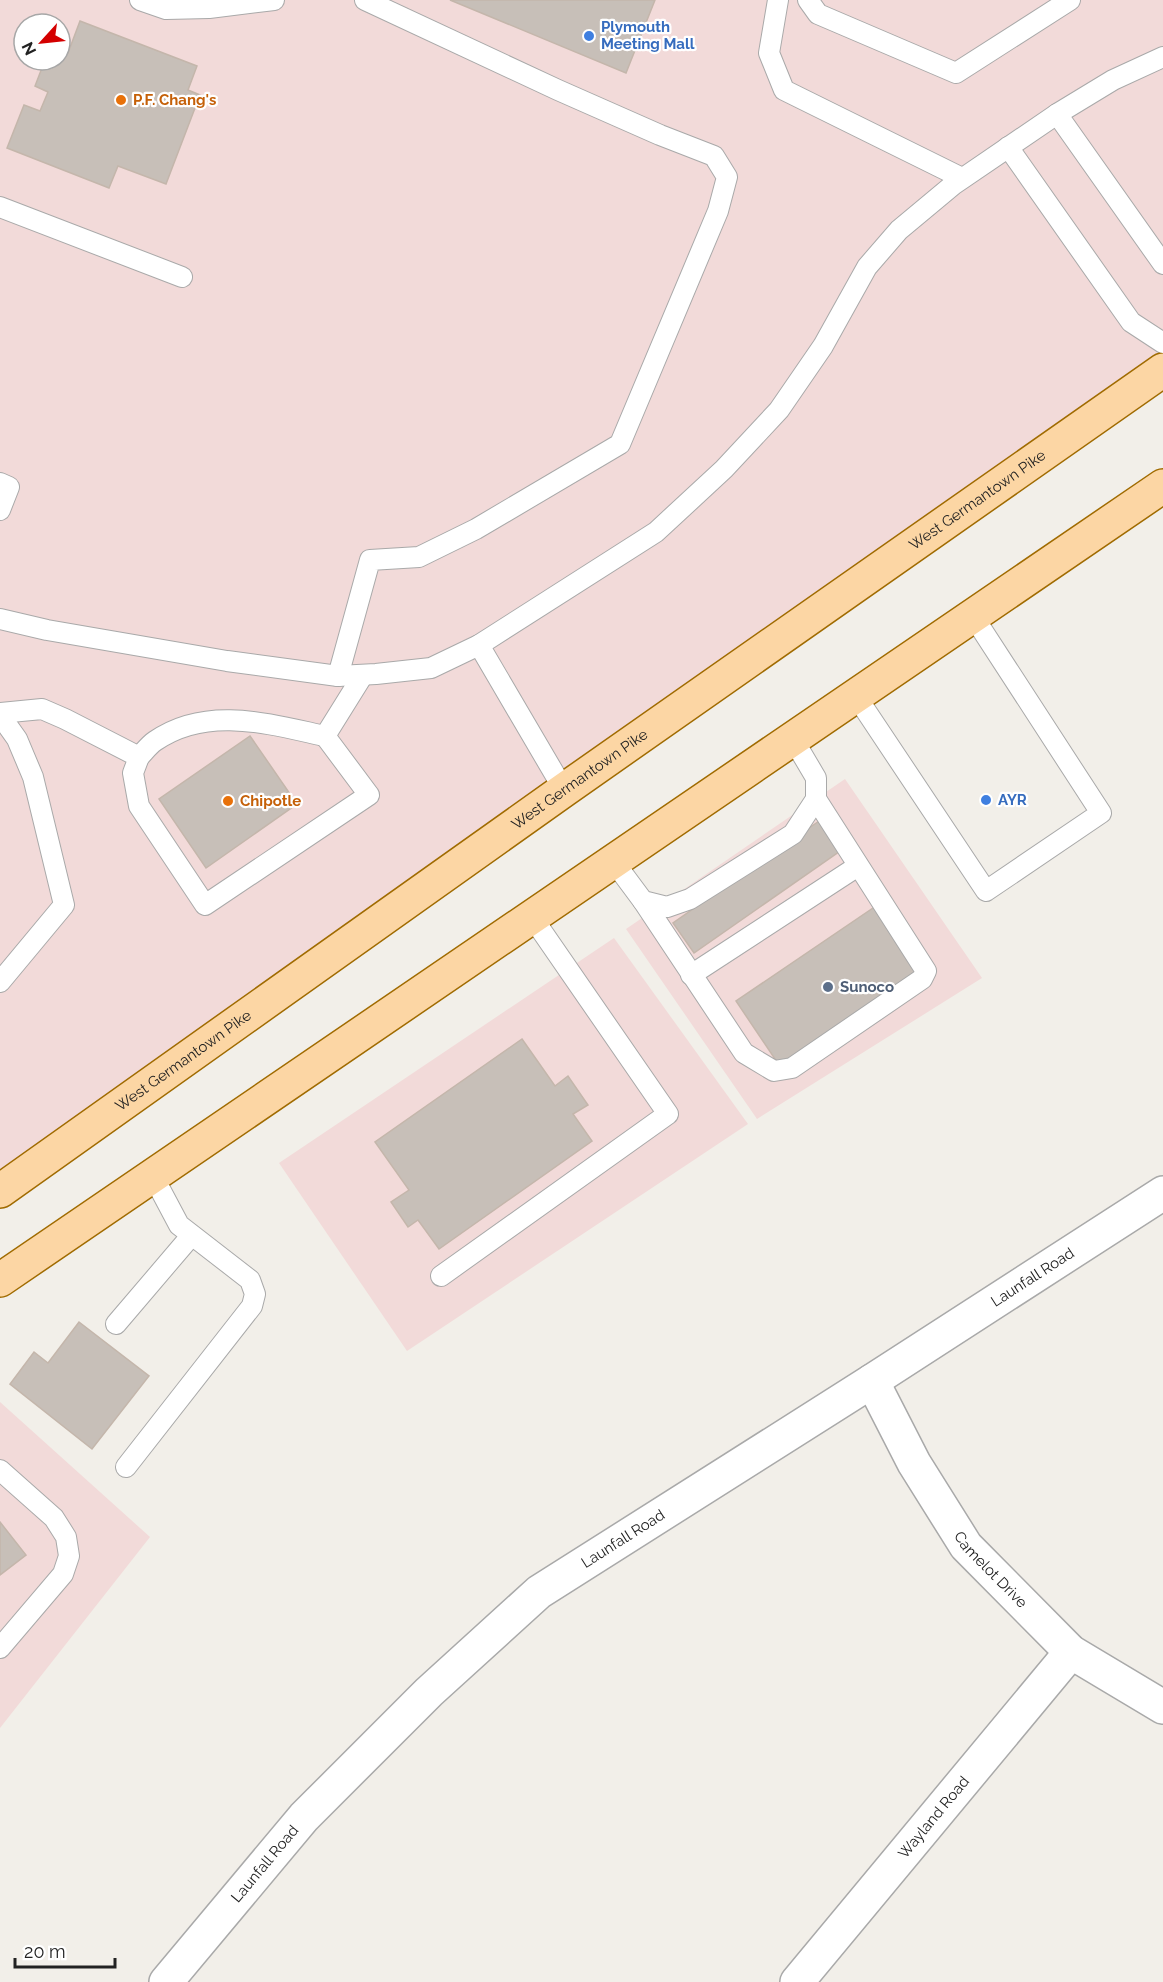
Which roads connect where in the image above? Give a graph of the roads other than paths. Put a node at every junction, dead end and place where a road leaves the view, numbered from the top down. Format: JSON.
{"nodes":[{"id":1,"x":140,"y":0,"type":"edge"},
{"id":2,"x":274,"y":0,"type":"edge"},
{"id":3,"x":365,"y":0,"type":"edge"},
{"id":4,"x":778,"y":0,"type":"edge"},
{"id":5,"x":808,"y":0,"type":"edge"},
{"id":6,"x":1070,"y":0,"type":"edge"},
{"id":7,"x":1163,"y":57,"type":"edge"},
{"id":8,"x":1057,"y":114,"type":"junction"},
{"id":9,"x":1008,"y":147,"type":"junction"},
{"id":10,"x":962,"y":178,"type":"junction"},
{"id":11,"x":0,"y":207,"type":"edge"},
{"id":12,"x":1163,"y":264,"type":"edge"},
{"id":13,"x":182,"y":278,"type":"dead end"},
{"id":14,"x":1163,"y":343,"type":"edge"},
{"id":15,"x":1163,"y":370,"type":"edge"},
{"id":16,"x":0,"y":483,"type":"edge"},
{"id":17,"x":1163,"y":486,"type":"edge"},
{"id":18,"x":0,"y":510,"type":"edge"},
{"id":19,"x":973,"y":616,"type":"junction"},
{"id":20,"x":0,"y":620,"type":"edge"},
{"id":21,"x":479,"y":645,"type":"junction"},
{"id":22,"x":363,"y":675,"type":"junction"},
{"id":23,"x":338,"y":676,"type":"junction"},
{"id":24,"x":856,"y":696,"type":"junction"},
{"id":25,"x":0,"y":714,"type":"edge"},
{"id":26,"x":325,"y":736,"type":"junction"},
{"id":27,"x":793,"y":739,"type":"junction"},
{"id":28,"x":139,"y":757,"type":"junction"},
{"id":29,"x":564,"y":790,"type":"junction"},
{"id":30,"x":816,"y":799,"type":"junction"},
{"id":31,"x":614,"y":862,"type":"junction"},
{"id":32,"x":858,"y":866,"type":"junction"},
{"id":33,"x":643,"y":902,"type":"junction"},
{"id":34,"x":532,"y":917,"type":"junction"},
{"id":35,"x":691,"y":975,"type":"junction"},
{"id":36,"x":0,"y":982,"type":"edge"},
{"id":37,"x":153,"y":1176,"type":"junction"},
{"id":38,"x":0,"y":1191,"type":"edge"},
{"id":39,"x":1163,"y":1193,"type":"edge"},
{"id":40,"x":191,"y":1236,"type":"junction"},
{"id":41,"x":441,"y":1276,"type":"dead end"},
{"id":42,"x":0,"y":1280,"type":"edge"},
{"id":43,"x":116,"y":1324,"type":"dead end"},
{"id":44,"x":872,"y":1381,"type":"junction"},
{"id":45,"x":126,"y":1467,"type":"dead end"},
{"id":46,"x":0,"y":1470,"type":"edge"},
{"id":47,"x":0,"y":1648,"type":"edge"},
{"id":48,"x":1071,"y":1652,"type":"junction"},
{"id":49,"x":1163,"y":1707,"type":"edge"},
{"id":50,"x":166,"y":1982,"type":"edge"},
{"id":51,"x":797,"y":1982,"type":"edge"}],
"edges":[{"from":1,"to":2,"type":"lane"},
{"from":3,"to":23,"type":"lane"},
{"from":4,"to":10,"type":"lane"},
{"from":5,"to":6,"type":"lane"},
{"from":7,"to":8,"type":"lane"},
{"from":8,"to":9,"type":"lane"},
{"from":8,"to":12,"type":"lane"},
{"from":9,"to":10,"type":"lane"},
{"from":9,"to":14,"type":"lane"},
{"from":10,"to":21,"type":"lane"},
{"from":11,"to":13,"type":"lane"},
{"from":15,"to":29,"type":"main road","name":"West Germantown Pike"},
{"from":16,"to":18,"type":"lane"},
{"from":17,"to":19,"type":"main road"},
{"from":19,"to":24,"type":"main road"},
{"from":19,"to":24,"type":"lane"},
{"from":20,"to":23,"type":"lane"},
{"from":21,"to":22,"type":"lane"},
{"from":21,"to":29,"type":"lane"},
{"from":22,"to":23,"type":"lane"},
{"from":22,"to":26,"type":"lane"},
{"from":24,"to":27,"type":"main road"},
{"from":25,"to":28,"type":"lane"},
{"from":25,"to":36,"type":"lane"},
{"from":26,"to":28,"type":"lane"},
{"from":26,"to":28,"type":"lane"},
{"from":27,"to":30,"type":"lane"},
{"from":27,"to":31,"type":"main road"},
{"from":29,"to":38,"type":"main road","name":"West Germantown Pike"},
{"from":30,"to":32,"type":"lane"},
{"from":30,"to":33,"type":"lane"},
{"from":31,"to":33,"type":"lane"},
{"from":31,"to":34,"type":"main road"},
{"from":32,"to":35,"type":"lane"},
{"from":32,"to":35,"type":"lane"},
{"from":33,"to":35,"type":"lane"},
{"from":34,"to":37,"type":"main road"},
{"from":34,"to":41,"type":"lane"},
{"from":37,"to":40,"type":"lane"},
{"from":37,"to":42,"type":"main road"},
{"from":39,"to":44,"type":"street","name":"Launfall Road"},
{"from":40,"to":43,"type":"lane"},
{"from":40,"to":45,"type":"lane"},
{"from":44,"to":48,"type":"street","name":"Camelot Drive"},
{"from":44,"to":50,"type":"street","name":"Launfall Road"},
{"from":46,"to":47,"type":"lane"},
{"from":48,"to":49,"type":"street","name":"Camelot Drive"},
{"from":48,"to":51,"type":"street","name":"Wayland Road"}]}
